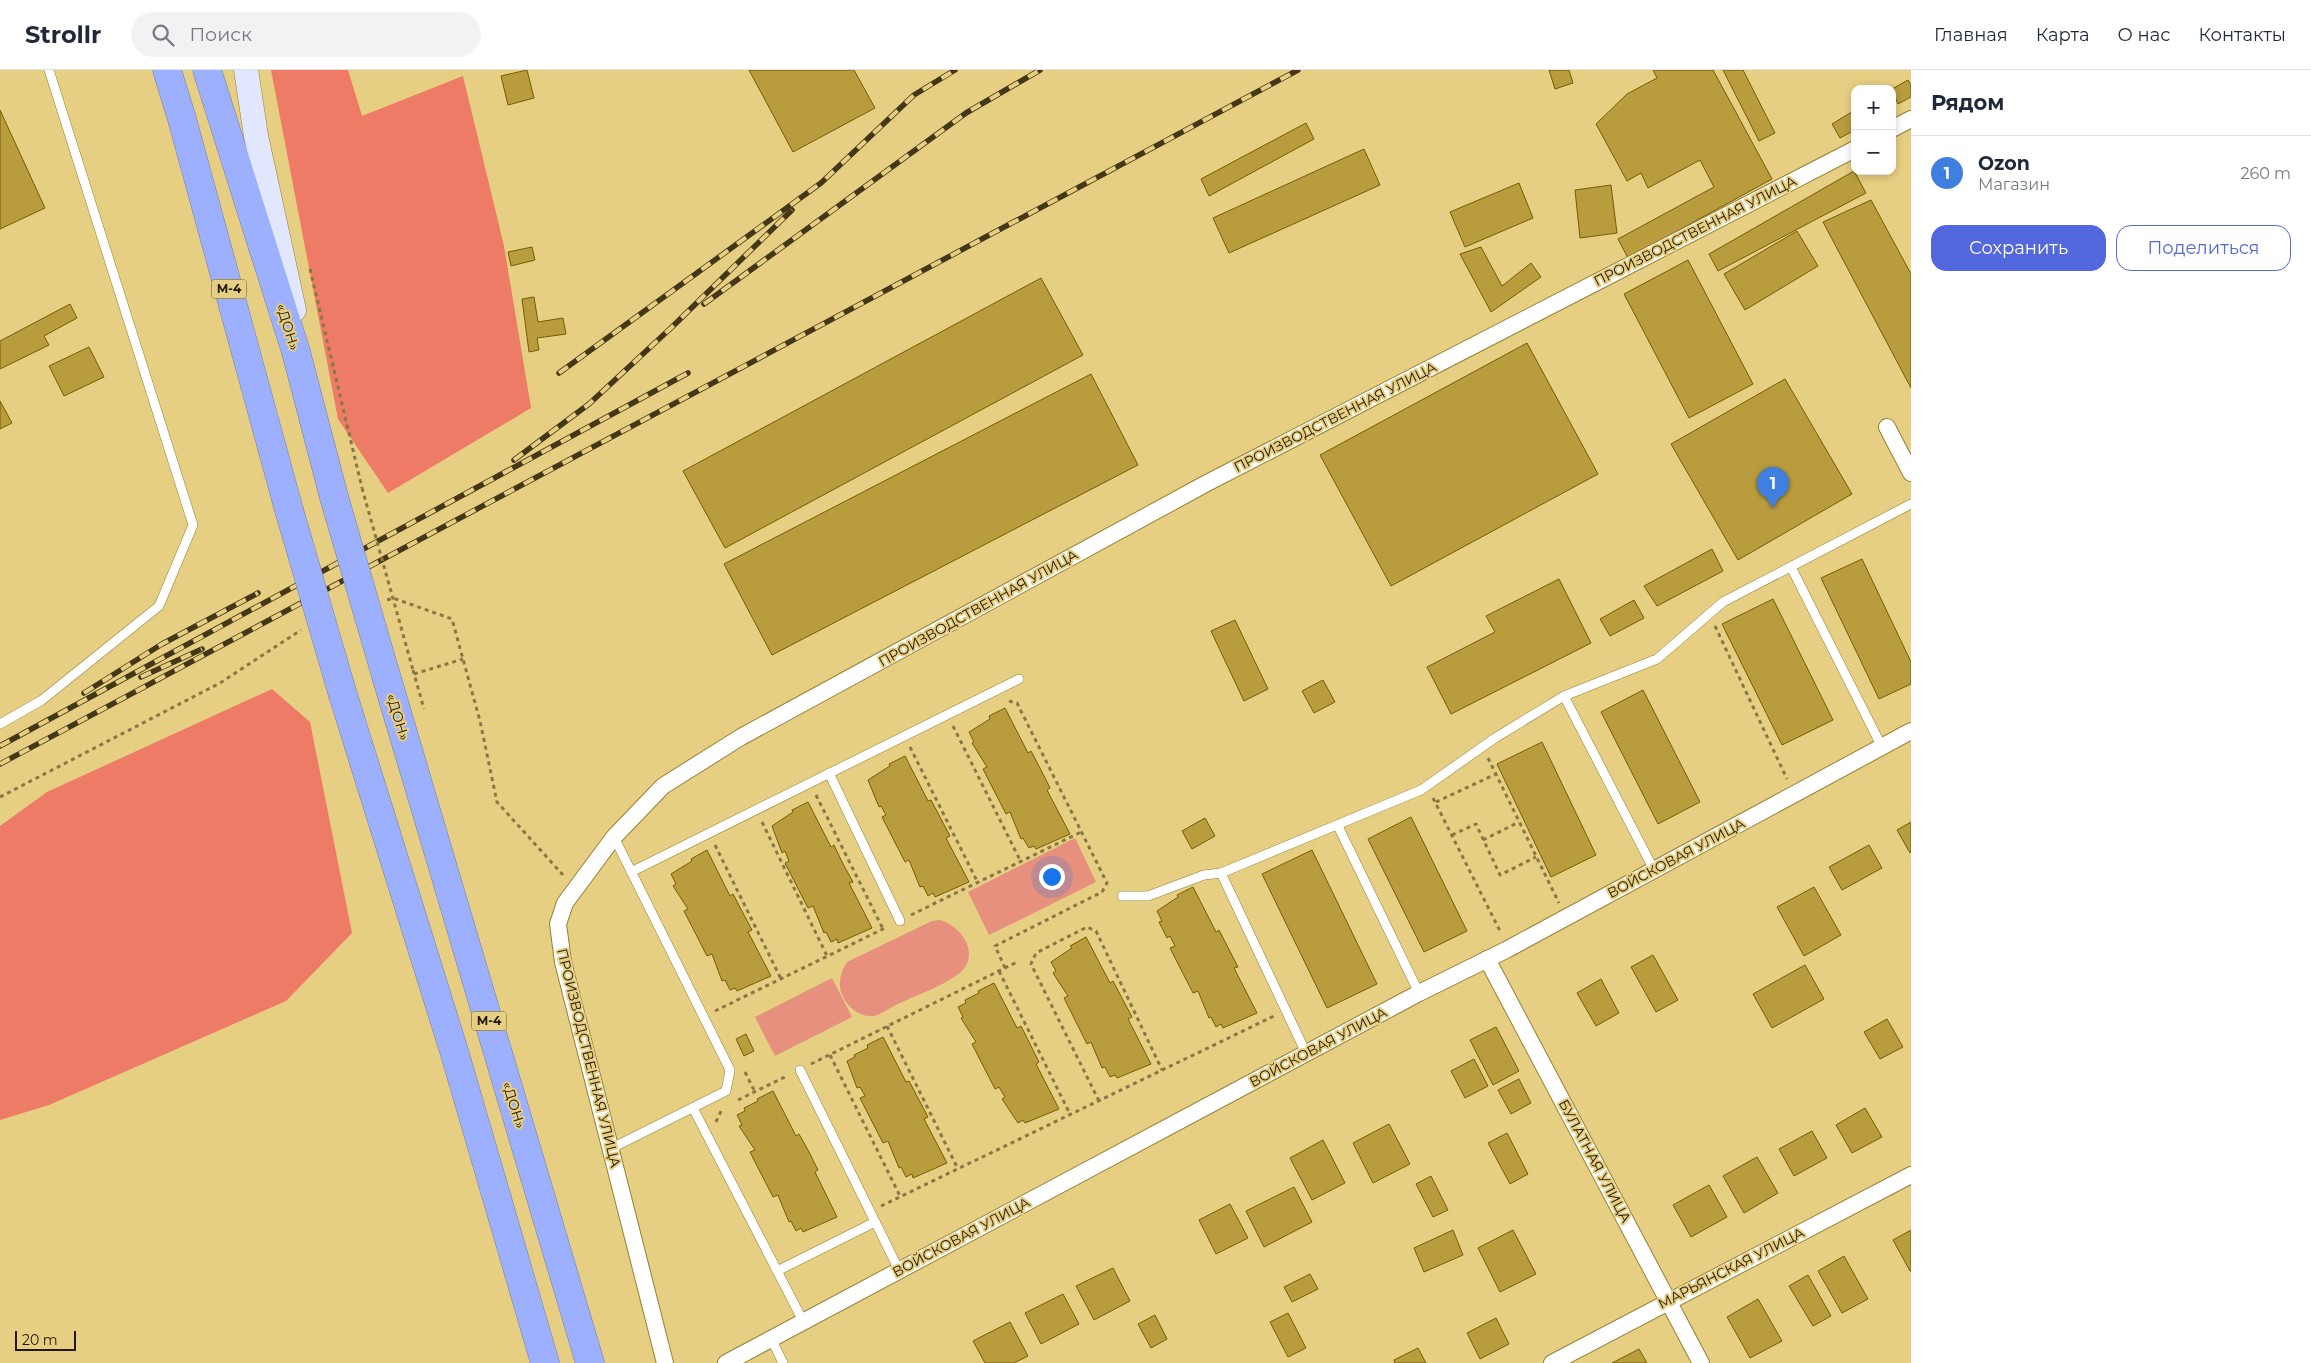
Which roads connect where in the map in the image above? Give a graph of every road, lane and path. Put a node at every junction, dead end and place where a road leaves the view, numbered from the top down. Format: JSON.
{"nodes":[{"id":1,"x":49,"y":70,"type":"edge"},
{"id":2,"x":167,"y":70,"type":"edge"},
{"id":3,"x":207,"y":70,"type":"edge"},
{"id":4,"x":246,"y":70,"type":"edge"},
{"id":5,"x":1911,"y":119,"type":"edge"},
{"id":6,"x":1896,"y":127,"type":"edge"},
{"id":7,"x":1851,"y":151,"type":"edge"},
{"id":8,"x":308,"y":260,"type":"dead end"},
{"id":9,"x":296,"y":352,"type":"junction"},
{"id":10,"x":1887,"y":427,"type":"dead end"},
{"id":11,"x":1911,"y":473,"type":"edge"},
{"id":12,"x":1911,"y":504,"type":"edge"},
{"id":13,"x":1792,"y":567,"type":"junction"},
{"id":14,"x":384,"y":601,"type":"dead end"},
{"id":15,"x":1708,"y":613,"type":"junction"},
{"id":16,"x":303,"y":629,"type":"dead end"},
{"id":17,"x":463,"y":659,"type":"junction"},
{"id":18,"x":413,"y":672,"type":"junction"},
{"id":19,"x":1019,"y":679,"type":"dead end"},
{"id":20,"x":1564,"y":696,"type":"junction"},
{"id":21,"x":424,"y":709,"type":"dead end"},
{"id":22,"x":0,"y":724,"type":"edge"},
{"id":23,"x":953,"y":725,"type":"dead end"},
{"id":24,"x":1911,"y":731,"type":"edge"},
{"id":25,"x":910,"y":746,"type":"dead end"},
{"id":26,"x":1482,"y":747,"type":"junction"},
{"id":27,"x":1882,"y":747,"type":"junction"},
{"id":28,"x":829,"y":774,"type":"junction"},
{"id":29,"x":1496,"y":774,"type":"junction"},
{"id":30,"x":1788,"y":779,"type":"dead end"},
{"id":31,"x":1428,"y":786,"type":"junction"},
{"id":32,"x":815,"y":793,"type":"dead end"},
{"id":33,"x":0,"y":797,"type":"edge"},
{"id":34,"x":1436,"y":802,"type":"junction"},
{"id":35,"x":760,"y":819,"type":"dead end"},
{"id":36,"x":1519,"y":822,"type":"junction"},
{"id":37,"x":1338,"y":826,"type":"junction"},
{"id":38,"x":1452,"y":835,"type":"junction"},
{"id":39,"x":614,"y":837,"type":"junction"},
{"id":40,"x":1484,"y":840,"type":"junction"},
{"id":41,"x":713,"y":842,"type":"dead end"},
{"id":42,"x":1536,"y":857,"type":"junction"},
{"id":43,"x":1021,"y":862,"type":"dead end"},
{"id":44,"x":1654,"y":870,"type":"junction"},
{"id":45,"x":632,"y":872,"type":"junction"},
{"id":46,"x":1221,"y":873,"type":"junction"},
{"id":47,"x":978,"y":883,"type":"dead end"},
{"id":48,"x":575,"y":889,"type":"junction"},
{"id":49,"x":1122,"y":896,"type":"dead end"},
{"id":50,"x":1559,"y":903,"type":"dead end"},
{"id":51,"x":900,"y":920,"type":"dead end"},
{"id":52,"x":883,"y":929,"type":"dead end"},
{"id":53,"x":1501,"y":934,"type":"dead end"},
{"id":54,"x":827,"y":956,"type":"dead end"},
{"id":55,"x":1487,"y":959,"type":"junction"},
{"id":56,"x":1017,"y":962,"type":"dead end"},
{"id":57,"x":999,"y":971,"type":"junction"},
{"id":58,"x":781,"y":979,"type":"dead end"},
{"id":59,"x":1419,"y":993,"type":"junction"},
{"id":60,"x":1286,"y":1011,"type":"junction"},
{"id":61,"x":887,"y":1026,"type":"junction"},
{"id":62,"x":1306,"y":1053,"type":"junction"},
{"id":63,"x":830,"y":1055,"type":"junction"},
{"id":64,"x":800,"y":1070,"type":"junction"},
{"id":65,"x":1162,"y":1070,"type":"junction"},
{"id":66,"x":787,"y":1076,"type":"junction"},
{"id":67,"x":792,"y":1085,"type":"dead end"},
{"id":68,"x":1099,"y":1101,"type":"junction"},
{"id":69,"x":731,"y":1104,"type":"dead end"},
{"id":70,"x":693,"y":1108,"type":"junction"},
{"id":71,"x":723,"y":1108,"type":"dead end"},
{"id":72,"x":1070,"y":1114,"type":"junction"},
{"id":73,"x":716,"y":1123,"type":"dead end"},
{"id":74,"x":610,"y":1149,"type":"junction"},
{"id":75,"x":958,"y":1169,"type":"junction"},
{"id":76,"x":1911,"y":1175,"type":"edge"},
{"id":77,"x":900,"y":1196,"type":"junction"},
{"id":78,"x":870,"y":1211,"type":"junction"},
{"id":79,"x":875,"y":1222,"type":"junction"},
{"id":80,"x":899,"y":1270,"type":"junction"},
{"id":81,"x":777,"y":1271,"type":"junction"},
{"id":82,"x":1669,"y":1300,"type":"junction"},
{"id":83,"x":803,"y":1321,"type":"junction"},
{"id":84,"x":772,"y":1338,"type":"junction"},
{"id":85,"x":545,"y":1363,"type":"edge"},
{"id":86,"x":590,"y":1363,"type":"edge"},
{"id":87,"x":665,"y":1363,"type":"edge"},
{"id":88,"x":726,"y":1363,"type":"edge"},
{"id":89,"x":783,"y":1363,"type":"edge"},
{"id":90,"x":1552,"y":1363,"type":"edge"},
{"id":91,"x":1701,"y":1363,"type":"edge"}],
"edges":[{"from":1,"to":22,"type":"lane"},
{"from":2,"to":85,"type":"highway","number":"М-4","bridge":true},
{"from":3,"to":9,"type":"highway","name":"«ДОН»","number":"М-4"},
{"from":4,"to":9,"type":"main road"},
{"from":5,"to":6,"type":"street"},
{"from":7,"to":39,"type":"street","name":"ПРОИЗВОДСТВЕННАЯ УЛИЦА"},
{"from":8,"to":18,"type":"path","bridge":true},
{"from":9,"to":86,"type":"highway","name":"«ДОН»","number":"М-4","bridge":true},
{"from":10,"to":11,"type":"street"},
{"from":12,"to":13,"type":"lane"},
{"from":13,"to":15,"type":"lane"},
{"from":13,"to":27,"type":"lane"},
{"from":14,"to":17,"type":"path"},
{"from":15,"to":20,"type":"lane"},
{"from":15,"to":30,"type":"path"},
{"from":16,"to":33,"type":"path"},
{"from":17,"to":18,"type":"path"},
{"from":17,"to":48,"type":"path"},
{"from":18,"to":21,"type":"path"},
{"from":19,"to":28,"type":"lane"},
{"from":20,"to":26,"type":"lane"},
{"from":20,"to":44,"type":"lane"},
{"from":23,"to":43,"type":"path"},
{"from":24,"to":27,"type":"street","name":"ВОЙСКОВАЯ УЛИЦА"},
{"from":25,"to":47,"type":"path"},
{"from":26,"to":29,"type":"path"},
{"from":26,"to":31,"type":"lane"},
{"from":27,"to":44,"type":"street","name":"ВОЙСКОВАЯ УЛИЦА"},
{"from":28,"to":45,"type":"lane"},
{"from":28,"to":51,"type":"lane"},
{"from":29,"to":34,"type":"path"},
{"from":29,"to":36,"type":"path"},
{"from":31,"to":34,"type":"path"},
{"from":31,"to":37,"type":"lane"},
{"from":32,"to":52,"type":"path"},
{"from":34,"to":38,"type":"path"},
{"from":35,"to":54,"type":"path"},
{"from":36,"to":40,"type":"path"},
{"from":36,"to":42,"type":"path"},
{"from":37,"to":46,"type":"lane"},
{"from":37,"to":59,"type":"lane"},
{"from":38,"to":40,"type":"path"},
{"from":38,"to":53,"type":"path"},
{"from":39,"to":45,"type":"lane"},
{"from":39,"to":48,"type":"street","name":"ПРОИЗВОДСТВЕННАЯ УЛИЦА"},
{"from":40,"to":42,"type":"path"},
{"from":41,"to":58,"type":"path"},
{"from":42,"to":50,"type":"path"},
{"from":44,"to":55,"type":"street","name":"ВОЙСКОВАЯ УЛИЦА"},
{"from":45,"to":70,"type":"lane"},
{"from":46,"to":49,"type":"lane"},
{"from":46,"to":60,"type":"lane"},
{"from":48,"to":74,"type":"street","name":"ПРОИЗВОДСТВЕННАЯ УЛИЦА"},
{"from":55,"to":59,"type":"street","name":"ВОЙСКОВАЯ УЛИЦА"},
{"from":55,"to":82,"type":"street","name":"БУЛАТНАЯ УЛИЦА"},
{"from":56,"to":57,"type":"path"},
{"from":57,"to":61,"type":"path"},
{"from":57,"to":72,"type":"path"},
{"from":59,"to":62,"type":"street","name":"ВОЙСКОВАЯ УЛИЦА"},
{"from":60,"to":62,"type":"lane"},
{"from":60,"to":65,"type":"path"},
{"from":61,"to":63,"type":"path"},
{"from":61,"to":75,"type":"path"},
{"from":62,"to":80,"type":"street","name":"ВОЙСКОВАЯ УЛИЦА"},
{"from":63,"to":64,"type":"path"},
{"from":63,"to":77,"type":"path"},
{"from":64,"to":66,"type":"path"},
{"from":64,"to":78,"type":"lane"},
{"from":65,"to":68,"type":"path"},
{"from":65,"to":68,"type":"path"},
{"from":66,"to":67,"type":"path"},
{"from":66,"to":69,"type":"path"},
{"from":68,"to":72,"type":"path"},
{"from":70,"to":74,"type":"lane"},
{"from":70,"to":81,"type":"lane"},
{"from":71,"to":73,"type":"path"},
{"from":72,"to":75,"type":"path"},
{"from":74,"to":87,"type":"street","name":"ПРОИЗВОДСТВЕННАЯ УЛИЦА"},
{"from":75,"to":77,"type":"path"},
{"from":76,"to":82,"type":"street","name":"МАРЬЯНСКАЯ УЛИЦА"},
{"from":77,"to":78,"type":"path"},
{"from":78,"to":79,"type":"lane"},
{"from":79,"to":80,"type":"lane"},
{"from":79,"to":81,"type":"lane"},
{"from":80,"to":83,"type":"street","name":"ВОЙСКОВАЯ УЛИЦА"},
{"from":81,"to":83,"type":"lane"},
{"from":82,"to":90,"type":"street","name":"МАРЬЯНСКАЯ УЛИЦА"},
{"from":82,"to":91,"type":"street","name":"БУЛАТНАЯ УЛИЦА"},
{"from":83,"to":84,"type":"street","name":"ВОЙСКОВАЯ УЛИЦА"},
{"from":84,"to":88,"type":"street","name":"ВОЙСКОВАЯ УЛИЦА"},
{"from":84,"to":89,"type":"lane"}]}
